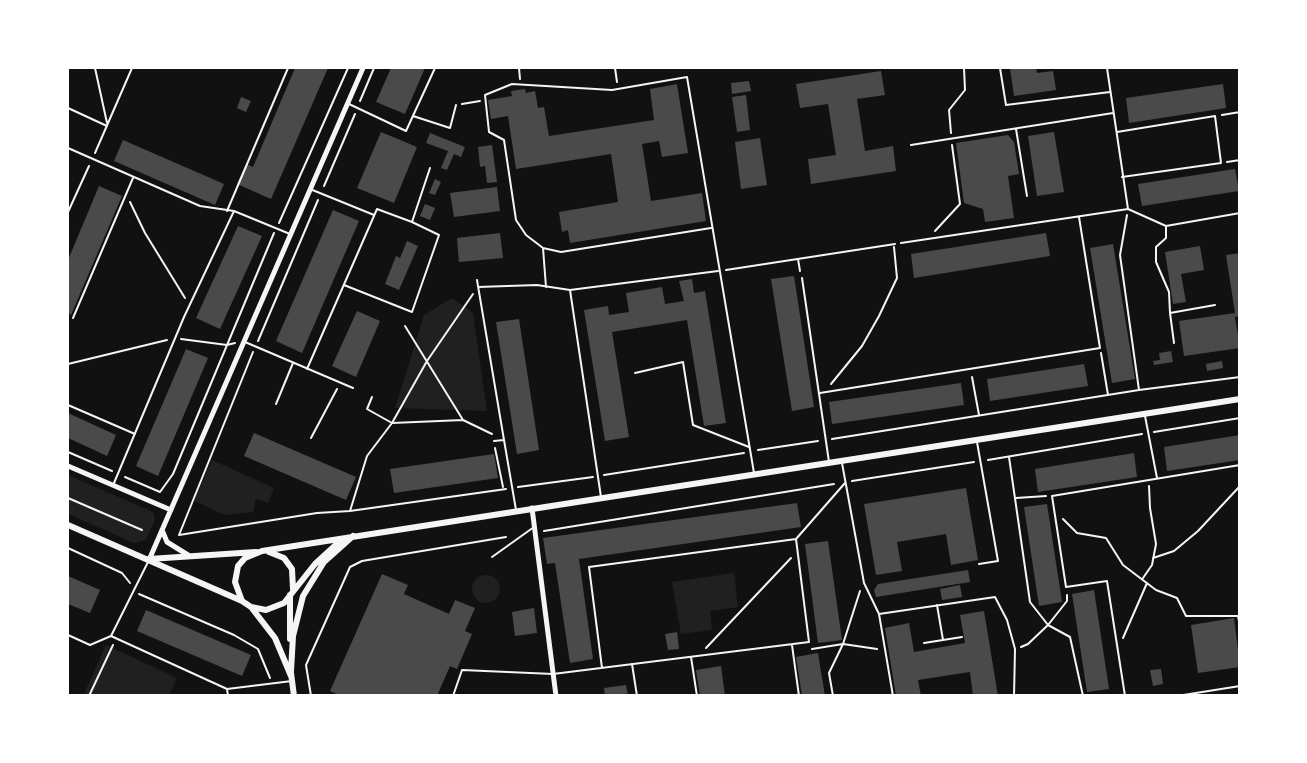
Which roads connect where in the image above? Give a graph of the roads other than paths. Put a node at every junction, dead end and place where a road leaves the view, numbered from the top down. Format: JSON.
{"nodes":[{"id":1,"x":288,"y":68,"type":"edge"},
{"id":2,"x":363,"y":68,"type":"edge"},
{"id":3,"x":435,"y":68,"type":"edge"},
{"id":4,"x":1000,"y":68,"type":"edge"},
{"id":5,"x":1107,"y":68,"type":"edge"},
{"id":6,"x":1110,"y":92,"type":"junction"},
{"id":7,"x":347,"y":103,"type":"junction"},
{"id":8,"x":456,"y":105,"type":"road end"},
{"id":9,"x":1113,"y":113,"type":"junction"},
{"id":10,"x":413,"y":116,"type":"junction"},
{"id":11,"x":1016,"y":129,"type":"junction"},
{"id":12,"x":1115,"y":132,"type":"junction"},
{"id":13,"x":911,"y":145,"type":"dead end"},
{"id":14,"x":68,"y":148,"type":"edge"},
{"id":15,"x":430,"y":168,"type":"dead end"},
{"id":16,"x":1122,"y":177,"type":"junction"},
{"id":17,"x":133,"y":178,"type":"junction"},
{"id":18,"x":310,"y":189,"type":"junction"},
{"id":19,"x":1027,"y":196,"type":"dead end"},
{"id":20,"x":1128,"y":209,"type":"junction"},
{"id":21,"x":227,"y":211,"type":"junction"},
{"id":22,"x":234,"y":211,"type":"junction"},
{"id":23,"x":1239,"y":213,"type":"edge"},
{"id":24,"x":374,"y":215,"type":"junction"},
{"id":25,"x":1079,"y":217,"type":"junction"},
{"id":26,"x":412,"y":222,"type":"junction"},
{"id":27,"x":1166,"y":226,"type":"junction"},
{"id":28,"x":711,"y":228,"type":"junction"},
{"id":29,"x":290,"y":234,"type":"junction"},
{"id":30,"x":901,"y":243,"type":"dead end"},
{"id":31,"x":543,"y":248,"type":"junction"},
{"id":32,"x":718,"y":271,"type":"junction"},
{"id":33,"x":802,"y":278,"type":"road end"},
{"id":34,"x":477,"y":280,"type":"dead end"},
{"id":35,"x":344,"y":285,"type":"junction"},
{"id":36,"x":546,"y":286,"type":"junction"},
{"id":37,"x":478,"y":287,"type":"junction"},
{"id":38,"x":570,"y":290,"type":"junction"},
{"id":39,"x":1215,"y":305,"type":"dead end"},
{"id":40,"x":1170,"y":313,"type":"junction"},
{"id":41,"x":73,"y":318,"type":"dead end"},
{"id":42,"x":244,"y":341,"type":"junction"},
{"id":43,"x":1174,"y":343,"type":"dead end"},
{"id":44,"x":293,"y":363,"type":"junction"},
{"id":45,"x":306,"y":369,"type":"junction"},
{"id":46,"x":635,"y":373,"type":"dead end"},
{"id":47,"x":352,"y":388,"type":"dead end"},
{"id":48,"x":819,"y":393,"type":"junction"},
{"id":49,"x":1239,"y":399,"type":"edge"},
{"id":50,"x":276,"y":404,"type":"dead end"},
{"id":51,"x":68,"y":405,"type":"edge"},
{"id":52,"x":1144,"y":413,"type":"junction"},
{"id":53,"x":135,"y":434,"type":"junction"},
{"id":54,"x":977,"y":439,"type":"junction"},
{"id":55,"x":504,"y":440,"type":"junction"},
{"id":56,"x":494,"y":441,"type":"road end"},
{"id":57,"x":749,"y":447,"type":"junction"},
{"id":58,"x":842,"y":460,"type":"junction"},
{"id":59,"x":829,"y":462,"type":"junction"},
{"id":60,"x":1239,"y":465,"type":"edge"},
{"id":61,"x":68,"y":466,"type":"edge"},
{"id":62,"x":754,"y":474,"type":"junction"},
{"id":63,"x":1157,"y":479,"type":"junction"},
{"id":64,"x":845,"y":483,"type":"junction"},
{"id":65,"x":113,"y":486,"type":"junction"},
{"id":66,"x":601,"y":497,"type":"junction"},
{"id":67,"x":532,"y":508,"type":"junction"},
{"id":68,"x":171,"y":510,"type":"junction"},
{"id":69,"x":516,"y":510,"type":"junction"},
{"id":70,"x":68,"y":525,"type":"edge"},
{"id":71,"x":162,"y":530,"type":"junction"},
{"id":72,"x":534,"y":530,"type":"junction"},
{"id":73,"x":353,"y":535,"type":"junction"},
{"id":74,"x":796,"y":539,"type":"junction"},
{"id":75,"x":262,"y":551,"type":"junction"},
{"id":76,"x":188,"y":555,"type":"junction"},
{"id":77,"x":492,"y":557,"type":"dead end"},
{"id":78,"x":149,"y":560,"type":"junction"},
{"id":79,"x":979,"y":564,"type":"dead end"},
{"id":80,"x":292,"y":592,"type":"junction"},
{"id":81,"x":242,"y":601,"type":"junction"},
{"id":82,"x":938,"y":605,"type":"junction"},
{"id":83,"x":250,"y":607,"type":"junction"},
{"id":84,"x":879,"y":614,"type":"junction"},
{"id":85,"x":68,"y":635,"type":"edge"},
{"id":86,"x":111,"y":636,"type":"junction"},
{"id":87,"x":962,"y":637,"type":"dead end"},
{"id":88,"x":943,"y":640,"type":"junction"},
{"id":89,"x":924,"y":643,"type":"dead end"},
{"id":90,"x":792,"y":645,"type":"junction"},
{"id":91,"x":691,"y":657,"type":"junction"},
{"id":92,"x":632,"y":664,"type":"junction"},
{"id":93,"x":602,"y":668,"type":"junction"},
{"id":94,"x":553,"y":674,"type":"junction"},
{"id":95,"x":292,"y":678,"type":"junction"},
{"id":96,"x":1239,"y":686,"type":"edge"},
{"id":97,"x":227,"y":688,"type":"junction"},
{"id":98,"x":1192,"y":694,"type":"edge"},
{"id":99,"x":228,"y":696,"type":"edge"},
{"id":100,"x":294,"y":696,"type":"edge"},
{"id":101,"x":453,"y":696,"type":"edge"},
{"id":102,"x":556,"y":696,"type":"edge"},
{"id":103,"x":637,"y":696,"type":"edge"},
{"id":104,"x":697,"y":696,"type":"edge"},
{"id":105,"x":800,"y":696,"type":"edge"},
{"id":106,"x":892,"y":696,"type":"edge"},
{"id":107,"x":1014,"y":696,"type":"edge"},
{"id":108,"x":1125,"y":696,"type":"edge"},
{"id":109,"x":1177,"y":696,"type":"edge"}],
"edges":[{"from":1,"to":21,"type":"lane"},
{"from":2,"to":7,"type":"street"},
{"from":3,"to":10,"type":"lane"},
{"from":4,"to":6,"type":"lane"},
{"from":5,"to":6,"type":"lane"},
{"from":6,"to":9,"type":"lane"},
{"from":7,"to":10,"type":"lane"},
{"from":7,"to":18,"type":"street"},
{"from":8,"to":10,"type":"lane"},
{"from":9,"to":11,"type":"lane"},
{"from":9,"to":12,"type":"lane"},
{"from":11,"to":13,"type":"lane"},
{"from":11,"to":19,"type":"lane"},
{"from":12,"to":16,"type":"lane"},
{"from":12,"to":16,"type":"lane"},
{"from":14,"to":17,"type":"lane"},
{"from":15,"to":26,"type":"lane"},
{"from":16,"to":20,"type":"lane"},
{"from":17,"to":21,"type":"lane"},
{"from":17,"to":41,"type":"lane"},
{"from":18,"to":24,"type":"lane"},
{"from":18,"to":29,"type":"street"},
{"from":20,"to":25,"type":"lane"},
{"from":20,"to":27,"type":"lane"},
{"from":21,"to":22,"type":"lane"},
{"from":22,"to":29,"type":"lane"},
{"from":22,"to":53,"type":"lane"},
{"from":23,"to":27,"type":"lane"},
{"from":24,"to":26,"type":"lane"},
{"from":24,"to":35,"type":"lane"},
{"from":25,"to":30,"type":"lane"},
{"from":25,"to":48,"type":"lane"},
{"from":26,"to":35,"type":"lane"},
{"from":27,"to":40,"type":"lane"},
{"from":28,"to":31,"type":"lane"},
{"from":28,"to":31,"type":"lane"},
{"from":28,"to":32,"type":"lane"},
{"from":29,"to":42,"type":"street"},
{"from":31,"to":36,"type":"lane"},
{"from":32,"to":38,"type":"lane"},
{"from":32,"to":57,"type":"lane"},
{"from":33,"to":48,"type":"lane"},
{"from":34,"to":37,"type":"lane"},
{"from":35,"to":45,"type":"lane"},
{"from":36,"to":37,"type":"lane"},
{"from":36,"to":38,"type":"lane"},
{"from":37,"to":55,"type":"lane"},
{"from":38,"to":66,"type":"lane"},
{"from":39,"to":40,"type":"lane"},
{"from":40,"to":43,"type":"lane"},
{"from":42,"to":44,"type":"lane"},
{"from":42,"to":68,"type":"street"},
{"from":44,"to":45,"type":"lane"},
{"from":44,"to":50,"type":"lane"},
{"from":45,"to":47,"type":"lane"},
{"from":46,"to":57,"type":"lane"},
{"from":48,"to":59,"type":"lane"},
{"from":49,"to":52,"type":"street"},
{"from":51,"to":53,"type":"lane"},
{"from":52,"to":54,"type":"street"},
{"from":52,"to":63,"type":"lane"},
{"from":53,"to":65,"type":"lane"},
{"from":54,"to":58,"type":"street"},
{"from":54,"to":79,"type":"lane"},
{"from":55,"to":56,"type":"lane"},
{"from":55,"to":69,"type":"lane"},
{"from":57,"to":62,"type":"lane"},
{"from":58,"to":59,"type":"street"},
{"from":58,"to":64,"type":"lane"},
{"from":59,"to":62,"type":"street"},
{"from":60,"to":63,"type":"lane"},
{"from":61,"to":65,"type":"street"},
{"from":62,"to":66,"type":"street"},
{"from":63,"to":108,"type":"lane"},
{"from":64,"to":74,"type":"lane"},
{"from":64,"to":84,"type":"lane"},
{"from":65,"to":68,"type":"street"},
{"from":66,"to":67,"type":"street"},
{"from":67,"to":69,"type":"street"},
{"from":67,"to":72,"type":"street"},
{"from":68,"to":71,"type":"street"},
{"from":69,"to":73,"type":"street"},
{"from":70,"to":78,"type":"street"},
{"from":71,"to":76,"type":"street"},
{"from":71,"to":78,"type":"street"},
{"from":72,"to":77,"type":"lane"},
{"from":72,"to":94,"type":"street"},
{"from":73,"to":75,"type":"street"},
{"from":73,"to":80,"type":"street"},
{"from":73,"to":95,"type":"street"},
{"from":74,"to":90,"type":"lane"},
{"from":74,"to":93,"type":"lane"},
{"from":75,"to":76,"type":"street"},
{"from":75,"to":80,"type":"street"},
{"from":75,"to":81,"type":"street"},
{"from":76,"to":78,"type":"street"},
{"from":78,"to":81,"type":"street"},
{"from":78,"to":86,"type":"lane"},
{"from":80,"to":83,"type":"street"},
{"from":80,"to":95,"type":"street"},
{"from":81,"to":83,"type":"street"},
{"from":82,"to":84,"type":"lane"},
{"from":82,"to":88,"type":"lane"},
{"from":82,"to":107,"type":"lane"},
{"from":83,"to":95,"type":"street"},
{"from":84,"to":106,"type":"lane"},
{"from":85,"to":86,"type":"lane"},
{"from":86,"to":97,"type":"lane"},
{"from":87,"to":88,"type":"lane"},
{"from":88,"to":89,"type":"lane"},
{"from":90,"to":91,"type":"lane"},
{"from":90,"to":105,"type":"lane"},
{"from":91,"to":92,"type":"lane"},
{"from":91,"to":104,"type":"lane"},
{"from":92,"to":93,"type":"lane"},
{"from":92,"to":103,"type":"lane"},
{"from":93,"to":94,"type":"lane"},
{"from":94,"to":101,"type":"lane"},
{"from":94,"to":102,"type":"street"},
{"from":95,"to":97,"type":"lane"},
{"from":95,"to":100,"type":"street"},
{"from":96,"to":98,"type":"lane"},
{"from":97,"to":99,"type":"lane"},
{"from":98,"to":109,"type":"lane"}]}
